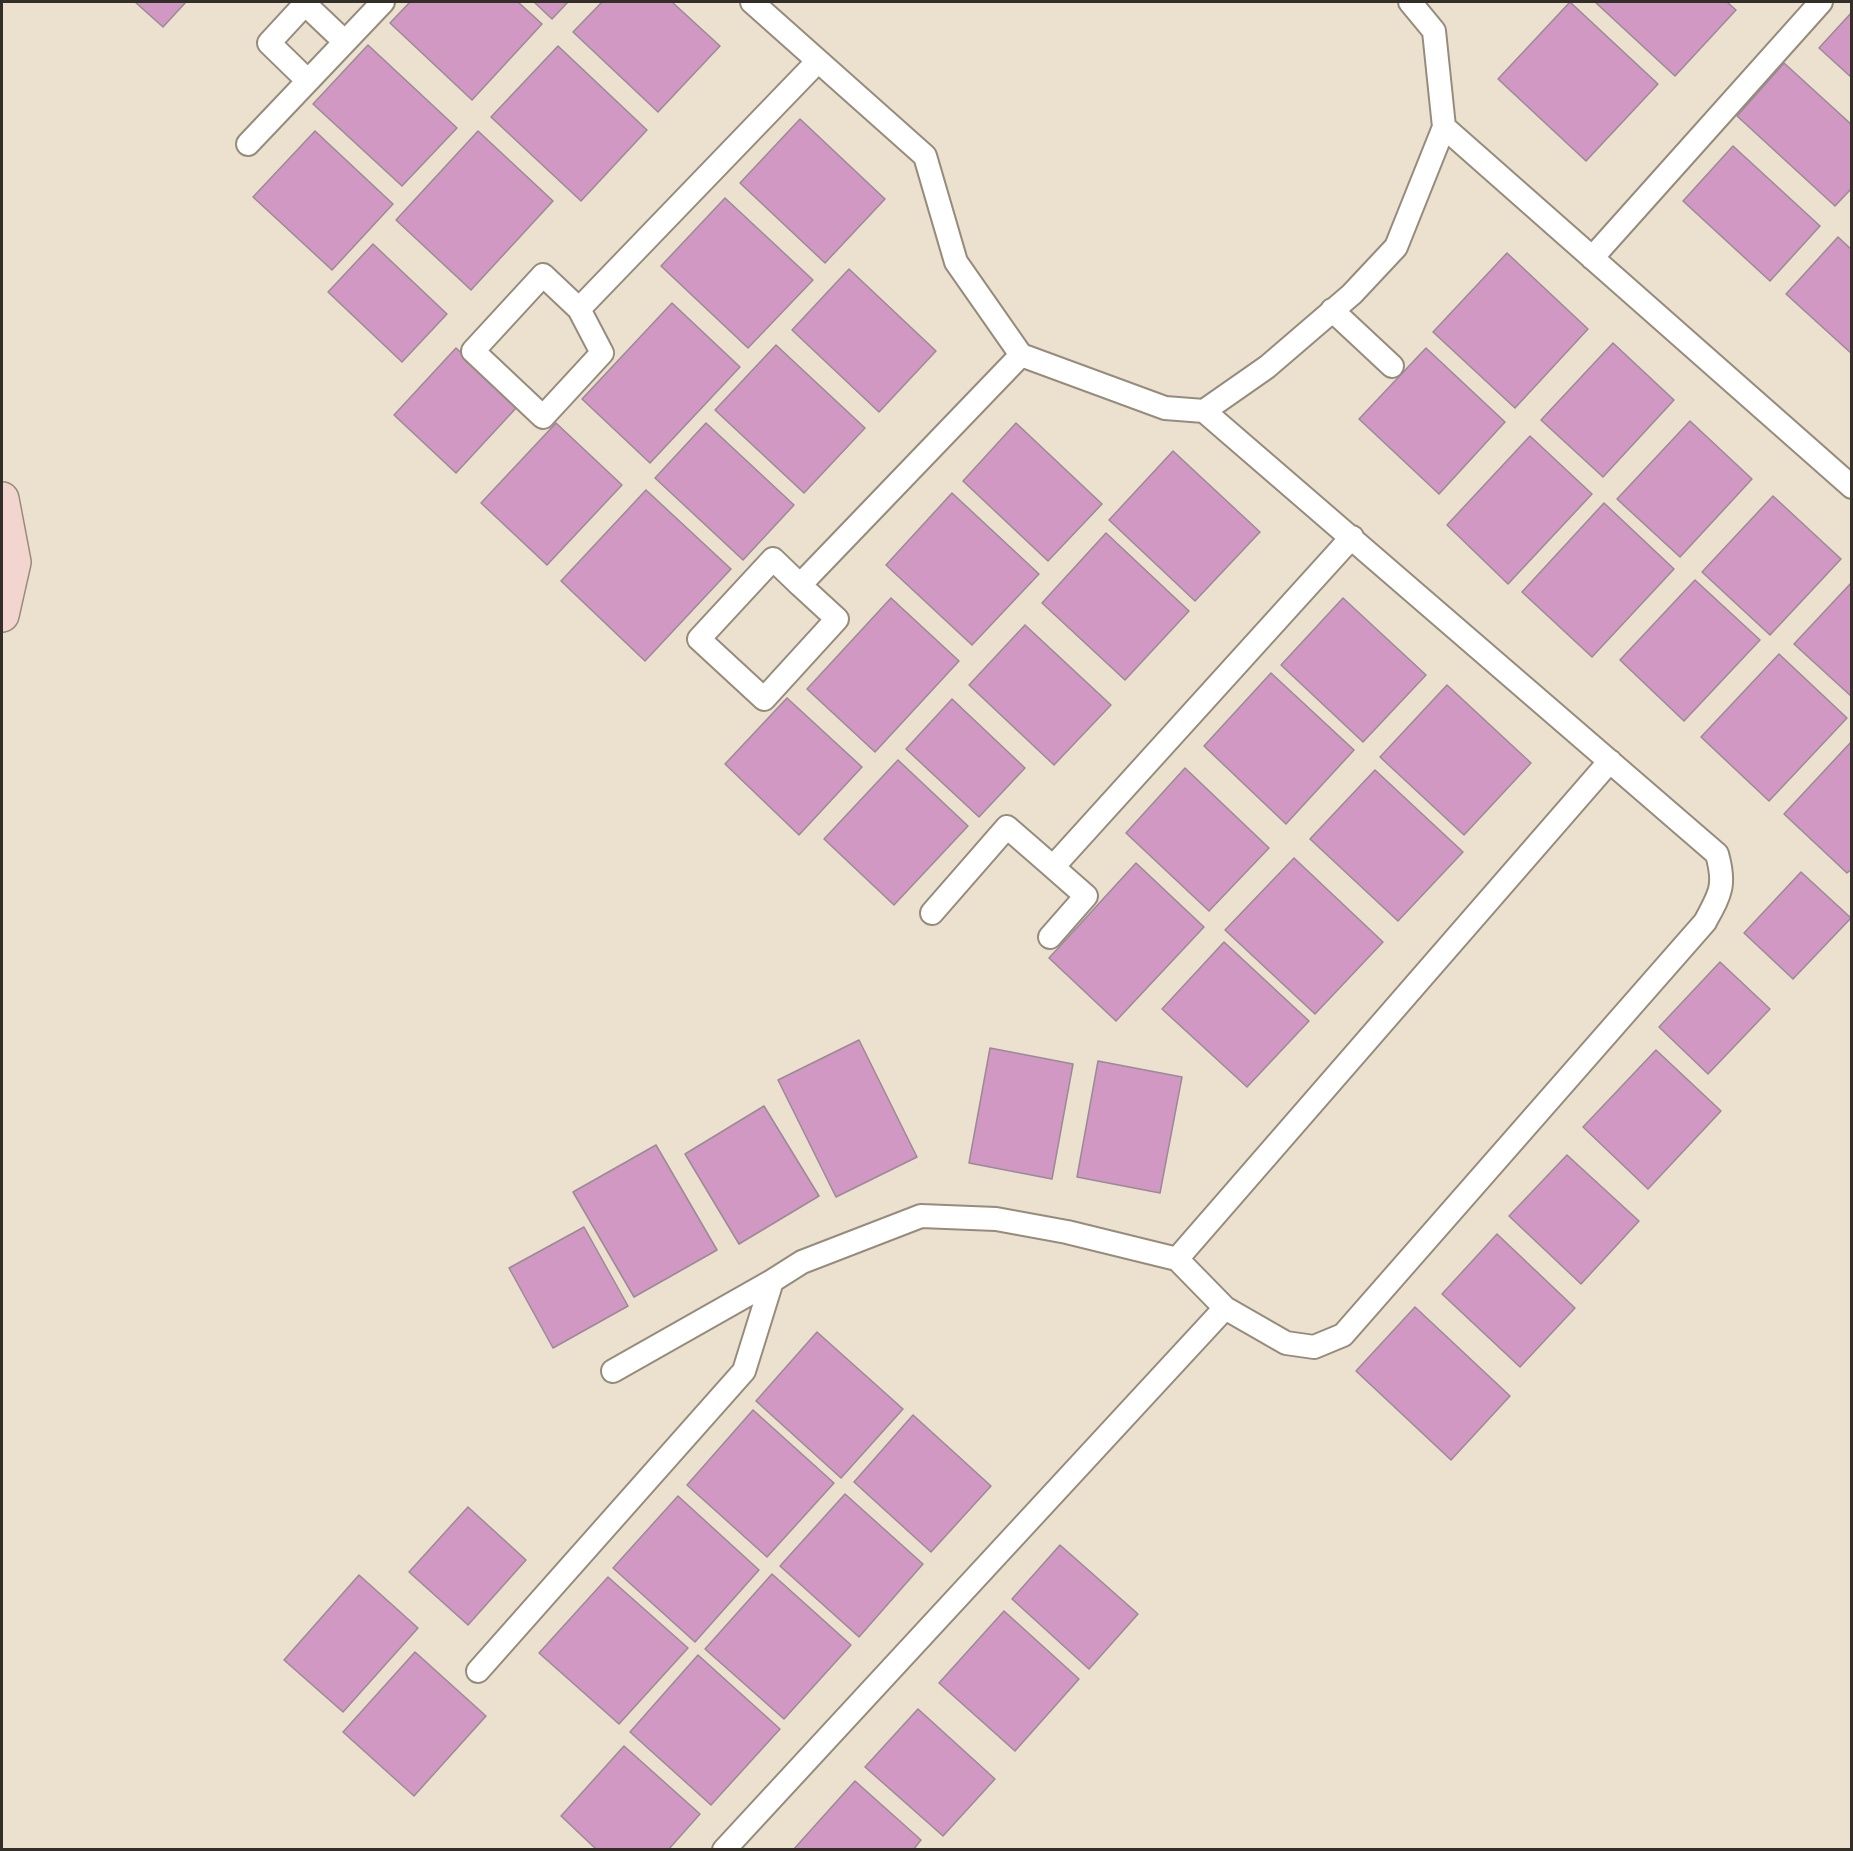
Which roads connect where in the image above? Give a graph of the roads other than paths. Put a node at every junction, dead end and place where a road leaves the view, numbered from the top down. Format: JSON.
{"nodes":[{"id":1,"x":383,"y":2,"type":"edge"},
{"id":2,"x":752,"y":2,"type":"edge"},
{"id":3,"x":1410,"y":2,"type":"edge"},
{"id":4,"x":1821,"y":2,"type":"edge"},
{"id":5,"x":344,"y":41,"type":"junction"},
{"id":6,"x":818,"y":61,"type":"junction"},
{"id":7,"x":307,"y":80,"type":"junction"},
{"id":8,"x":1444,"y":127,"type":"junction"},
{"id":9,"x":248,"y":144,"type":"dead end"},
{"id":10,"x":1592,"y":258,"type":"junction"},
{"id":11,"x":579,"y":309,"type":"junction"},
{"id":12,"x":1332,"y":310,"type":"junction"},
{"id":13,"x":1021,"y":355,"type":"junction"},
{"id":14,"x":1392,"y":366,"type":"dead end"},
{"id":15,"x":1204,"y":411,"type":"junction"},
{"id":16,"x":1851,"y":487,"type":"edge"},
{"id":17,"x":2,"y":500,"type":"edge"},
{"id":18,"x":1352,"y":537,"type":"junction"},
{"id":19,"x":800,"y":585,"type":"junction"},
{"id":20,"x":2,"y":615,"type":"edge"},
{"id":21,"x":1610,"y":761,"type":"junction"},
{"id":22,"x":1053,"y":867,"type":"junction"},
{"id":23,"x":932,"y":913,"type":"dead end"},
{"id":24,"x":1050,"y":937,"type":"dead end"},
{"id":25,"x":1178,"y":1259,"type":"junction"},
{"id":26,"x":771,"y":1281,"type":"junction"},
{"id":27,"x":1225,"y":1308,"type":"junction"},
{"id":28,"x":613,"y":1371,"type":"dead end"},
{"id":29,"x":478,"y":1671,"type":"dead end"},
{"id":30,"x":723,"y":1850,"type":"edge"}],
"edges":[{"from":1,"to":5,"type":"lane"},
{"from":2,"to":6,"type":"lane"},
{"from":3,"to":8,"type":"lane"},
{"from":4,"to":10,"type":"lane"},
{"from":5,"to":7,"type":"lane"},
{"from":5,"to":7,"type":"lane"},
{"from":6,"to":11,"type":"lane"},
{"from":6,"to":13,"type":"lane"},
{"from":7,"to":9,"type":"lane"},
{"from":8,"to":10,"type":"lane"},
{"from":8,"to":12,"type":"lane"},
{"from":10,"to":16,"type":"lane"},
{"from":11,"to":11,"type":"lane"},
{"from":12,"to":14,"type":"lane"},
{"from":12,"to":15,"type":"lane"},
{"from":13,"to":15,"type":"lane"},
{"from":13,"to":19,"type":"lane"},
{"from":15,"to":18,"type":"lane"},
{"from":17,"to":20,"type":"street"},
{"from":18,"to":21,"type":"lane"},
{"from":18,"to":22,"type":"lane"},
{"from":19,"to":19,"type":"lane"},
{"from":21,"to":25,"type":"lane"},
{"from":21,"to":27,"type":"lane"},
{"from":22,"to":23,"type":"lane"},
{"from":22,"to":24,"type":"lane"},
{"from":25,"to":26,"type":"lane"},
{"from":25,"to":27,"type":"lane"},
{"from":26,"to":28,"type":"lane"},
{"from":26,"to":29,"type":"lane"},
{"from":27,"to":30,"type":"lane"}]}
